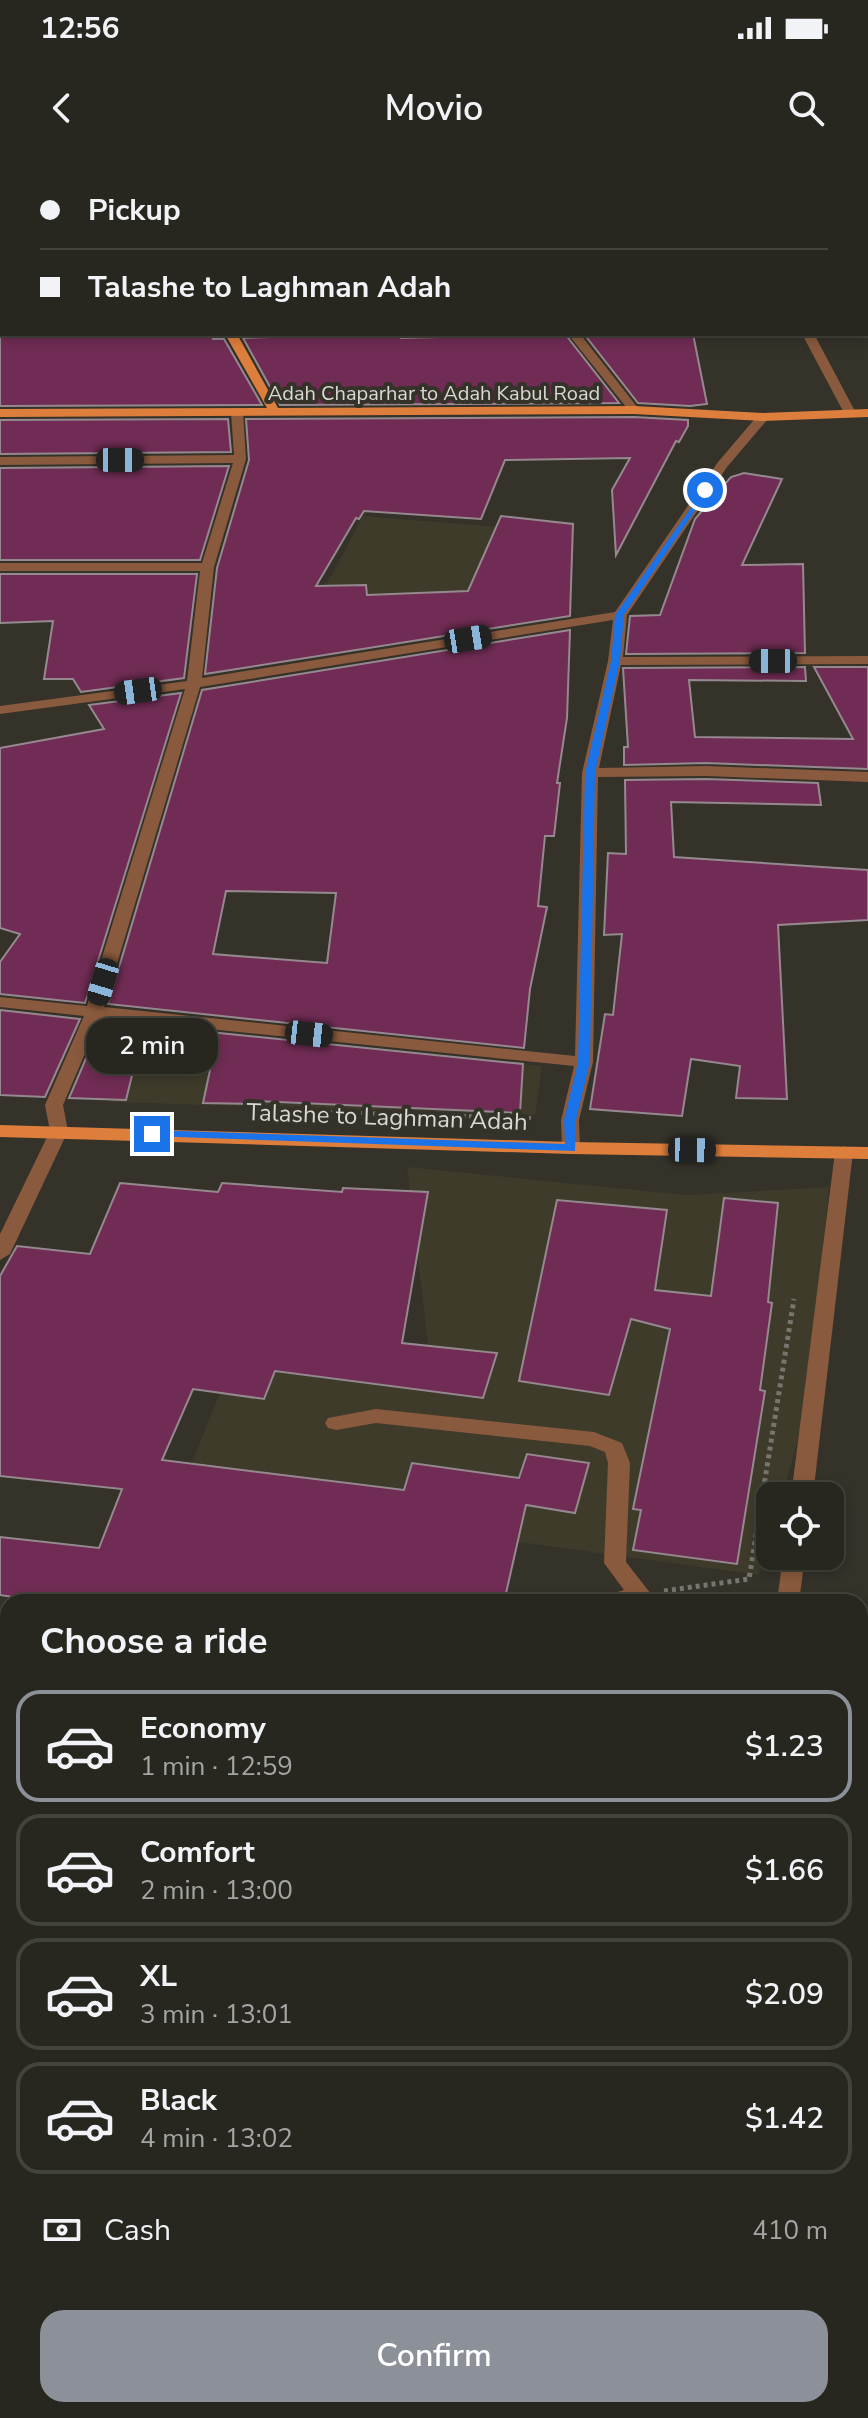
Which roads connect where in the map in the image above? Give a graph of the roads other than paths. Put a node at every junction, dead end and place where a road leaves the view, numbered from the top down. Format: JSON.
{"nodes":[{"id":1,"x":232,"y":336,"type":"edge"},
{"id":2,"x":576,"y":336,"type":"edge"},
{"id":3,"x":809,"y":336,"type":"edge"},
{"id":4,"x":634,"y":410,"type":"junction"},
{"id":5,"x":274,"y":411,"type":"junction"},
{"id":6,"x":237,"y":412,"type":"junction"},
{"id":7,"x":0,"y":413,"type":"edge"},
{"id":8,"x":850,"y":413,"type":"junction"},
{"id":9,"x":868,"y":413,"type":"edge"},
{"id":10,"x":763,"y":417,"type":"junction"},
{"id":11,"x":240,"y":459,"type":"junction"},
{"id":12,"x":0,"y":461,"type":"edge"},
{"id":13,"x":0,"y":567,"type":"edge"},
{"id":14,"x":207,"y":567,"type":"junction"},
{"id":15,"x":620,"y":615,"type":"junction"},
{"id":16,"x":868,"y":660,"type":"edge"},
{"id":17,"x":615,"y":661,"type":"junction"},
{"id":18,"x":194,"y":684,"type":"junction"},
{"id":19,"x":0,"y":710,"type":"edge"},
{"id":20,"x":590,"y":773,"type":"junction"},
{"id":21,"x":868,"y":777,"type":"edge"},
{"id":22,"x":0,"y":1002,"type":"edge"},
{"id":23,"x":94,"y":1012,"type":"junction"},
{"id":24,"x":584,"y":1062,"type":"junction"},
{"id":25,"x":0,"y":1131,"type":"edge"},
{"id":26,"x":59,"y":1131,"type":"junction"},
{"id":27,"x":571,"y":1148,"type":"junction"},
{"id":28,"x":844,"y":1152,"type":"junction"},
{"id":29,"x":868,"y":1153,"type":"edge"},
{"id":30,"x":0,"y":1254,"type":"edge"},
{"id":31,"x":336,"y":1423,"type":"dead end"},
{"id":32,"x":804,"y":1482,"type":"edge"},
{"id":33,"x":792,"y":1570,"type":"edge"},
{"id":34,"x":640,"y":1594,"type":"edge"},
{"id":35,"x":789,"y":1594,"type":"edge"}],
"edges":[{"from":1,"to":5,"type":"main road"},
{"from":2,"to":4,"type":"street"},
{"from":3,"to":8,"type":"street"},
{"from":4,"to":5,"type":"main road","name":"Adah Chaparhar to Adah Kabul Road"},
{"from":4,"to":10,"type":"main road","name":"Adah Chaparhar to Adah Kabul Road"},
{"from":5,"to":6,"type":"main road","name":"Adah Chaparhar to Adah Kabul Road"},
{"from":6,"to":7,"type":"main road","name":"Adah Chaparhar to Adah Kabul Road"},
{"from":6,"to":11,"type":"street"},
{"from":8,"to":9,"type":"main road","name":"Adah Chaparhar to Adah Kabul Road"},
{"from":8,"to":10,"type":"main road","name":"Adah Chaparhar to Adah Kabul Road"},
{"from":10,"to":15,"type":"street"},
{"from":11,"to":12,"type":"street"},
{"from":11,"to":14,"type":"street"},
{"from":13,"to":14,"type":"street"},
{"from":14,"to":18,"type":"street"},
{"from":15,"to":17,"type":"street"},
{"from":15,"to":18,"type":"street"},
{"from":16,"to":17,"type":"street"},
{"from":17,"to":20,"type":"street"},
{"from":18,"to":19,"type":"street"},
{"from":18,"to":23,"type":"street"},
{"from":20,"to":21,"type":"street"},
{"from":20,"to":24,"type":"street"},
{"from":22,"to":23,"type":"street"},
{"from":23,"to":24,"type":"street"},
{"from":23,"to":26,"type":"street"},
{"from":24,"to":27,"type":"street"},
{"from":25,"to":26,"type":"main road","name":"Talashe to Laghman Adah"},
{"from":26,"to":27,"type":"main road","name":"Talashe to Laghman Adah"},
{"from":26,"to":30,"type":"street"},
{"from":27,"to":28,"type":"main road","name":"Talashe to Laghman Adah"},
{"from":28,"to":29,"type":"main road","name":"Talashe to Laghman Adah"},
{"from":28,"to":32,"type":"street"},
{"from":31,"to":34,"type":"street"},
{"from":33,"to":35,"type":"street"}]}
